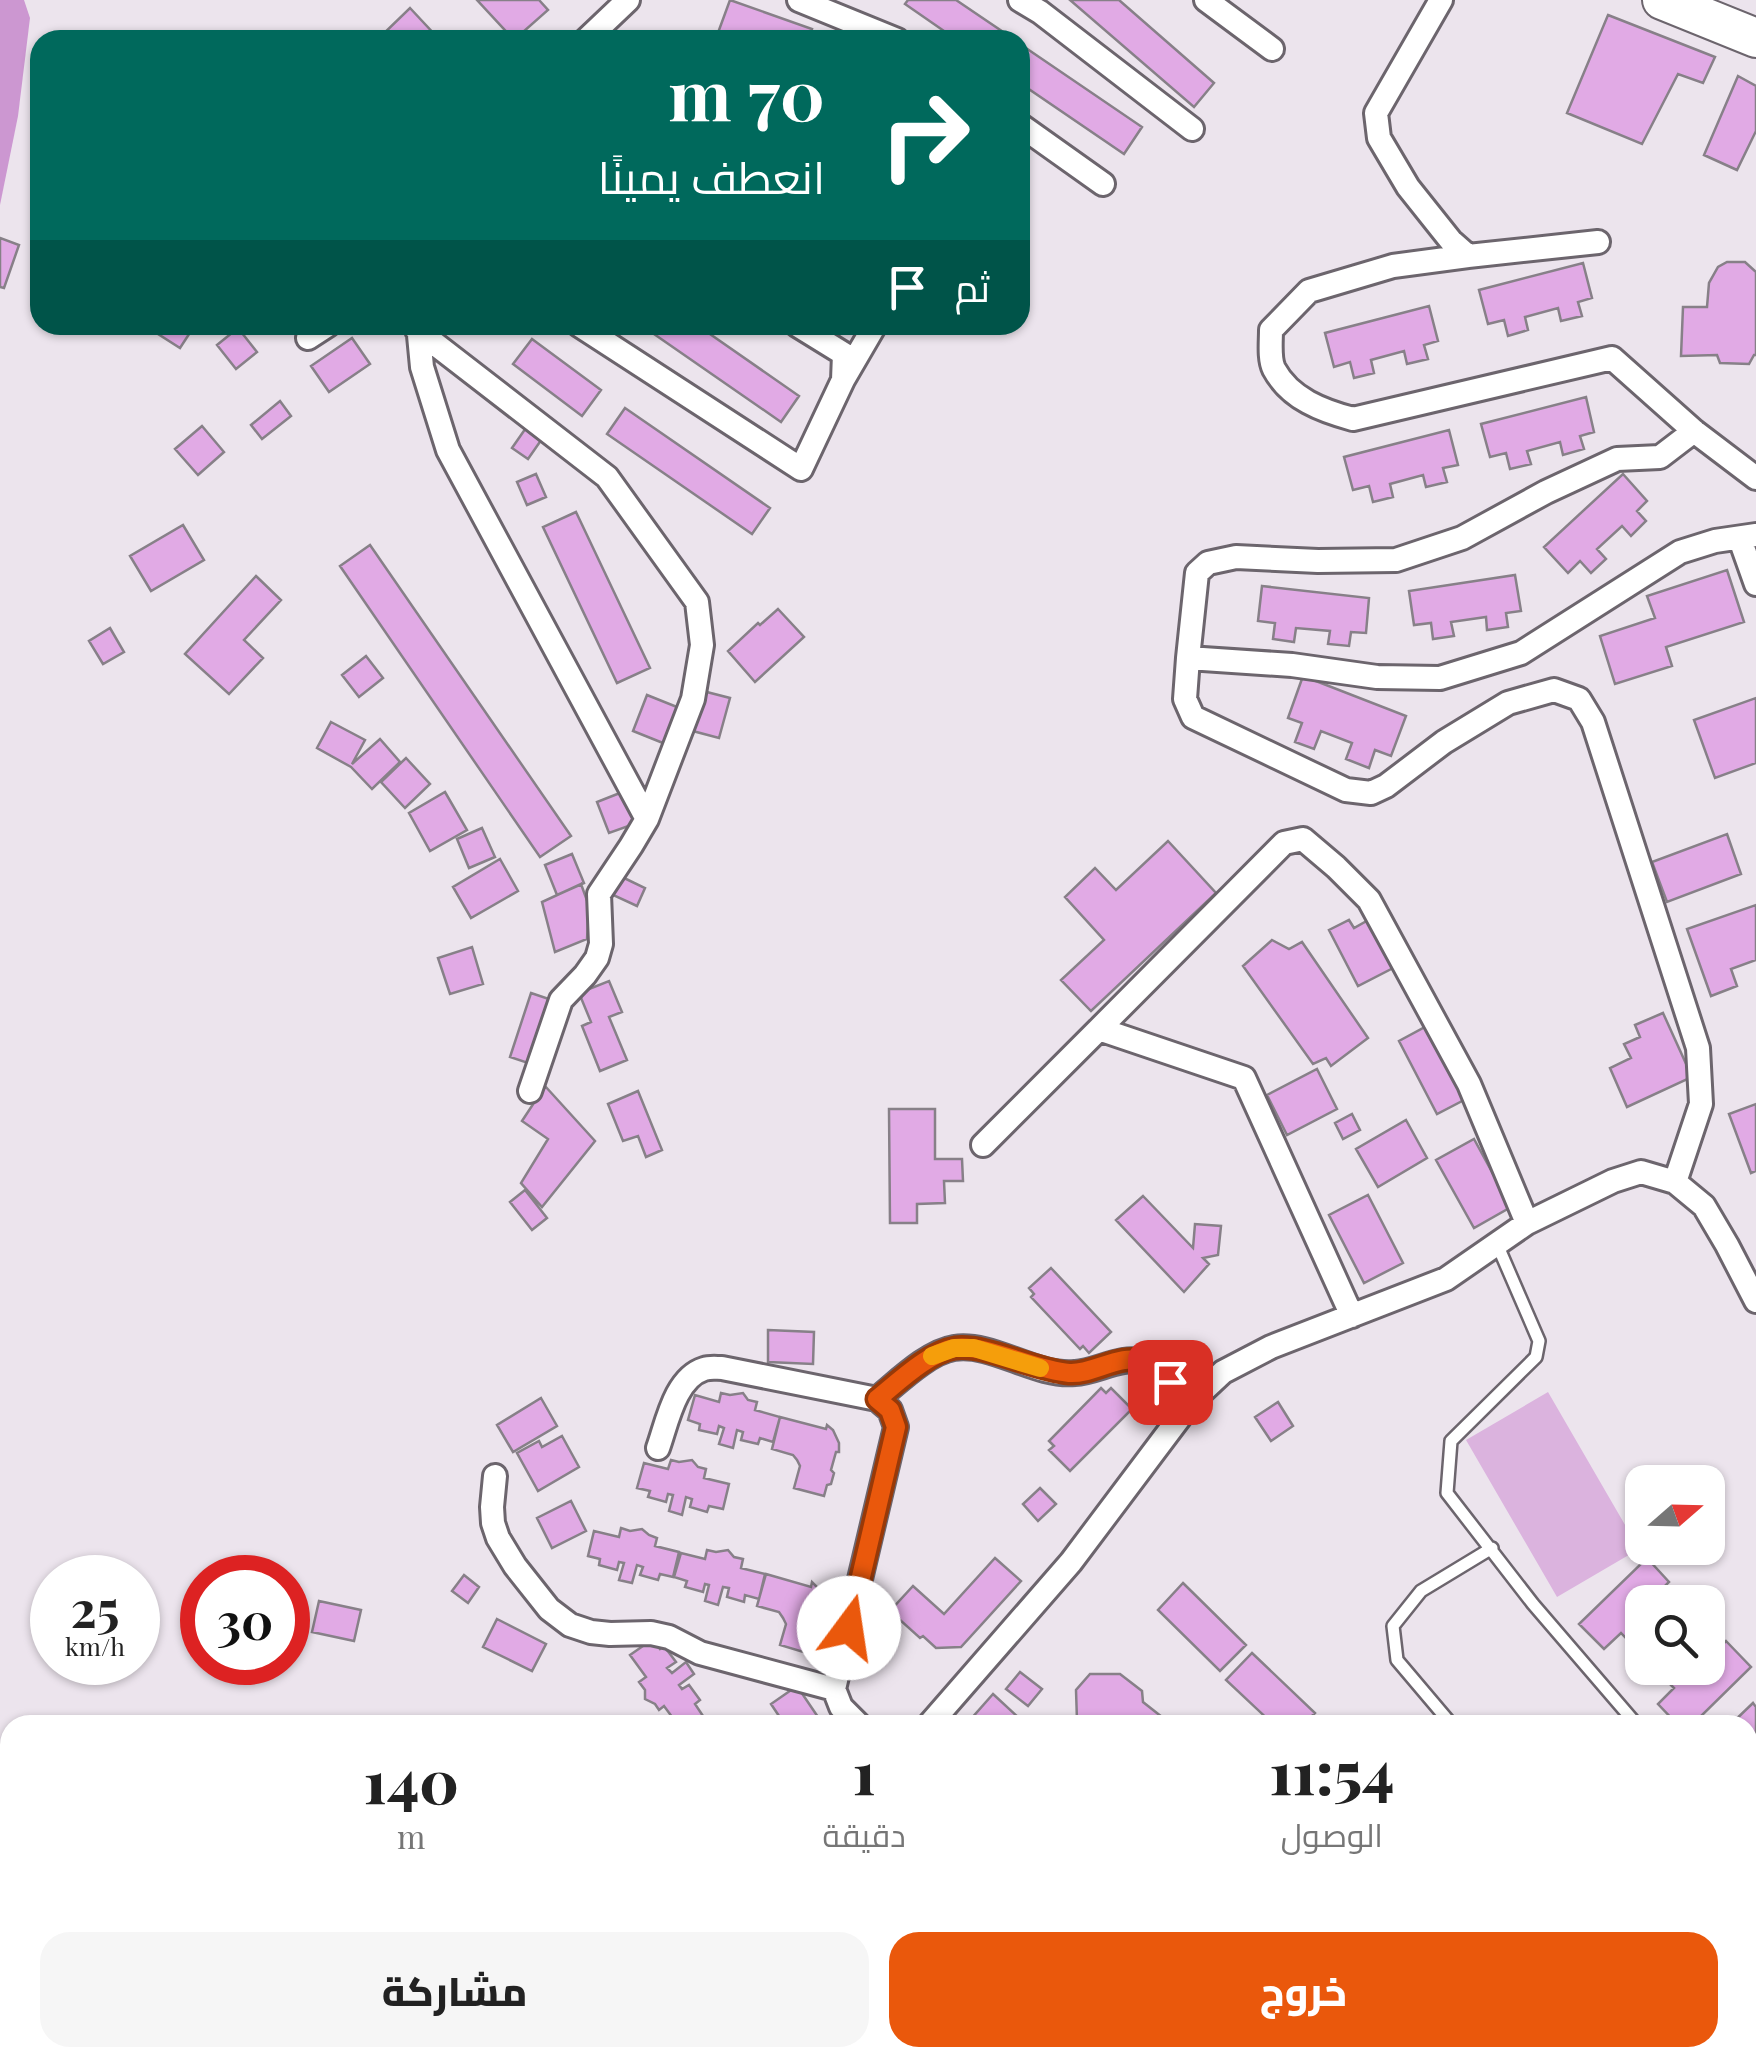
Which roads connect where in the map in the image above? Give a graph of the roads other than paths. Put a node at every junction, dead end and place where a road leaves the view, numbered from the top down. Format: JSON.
{"nodes":[{"id":1,"x":628,"y":0,"type":"edge"},
{"id":2,"x":799,"y":0,"type":"edge"},
{"id":3,"x":1020,"y":0,"type":"edge"},
{"id":4,"x":1206,"y":0,"type":"edge"},
{"id":5,"x":1441,"y":0,"type":"edge"},
{"id":6,"x":1671,"y":2,"type":"edge"},
{"id":7,"x":596,"y":30,"type":"edge"},
{"id":8,"x":872,"y":30,"type":"edge"},
{"id":9,"x":1756,"y":38,"type":"edge"},
{"id":10,"x":1272,"y":49,"type":"dead end"},
{"id":11,"x":1192,"y":129,"type":"dead end"},
{"id":12,"x":1030,"y":133,"type":"edge"},
{"id":13,"x":1103,"y":184,"type":"dead end"},
{"id":14,"x":1598,"y":242,"type":"dead end"},
{"id":15,"x":1468,"y":256,"type":"junction"},
{"id":16,"x":419,"y":335,"type":"edge"},
{"id":17,"x":427,"y":335,"type":"edge"},
{"id":18,"x":595,"y":335,"type":"edge"},
{"id":19,"x":813,"y":335,"type":"edge"},
{"id":20,"x":869,"y":335,"type":"edge"},
{"id":21,"x":843,"y":380,"type":"junction"},
{"id":22,"x":1694,"y":431,"type":"junction"},
{"id":23,"x":1756,"y":478,"type":"edge"},
{"id":24,"x":1748,"y":537,"type":"edge"},
{"id":25,"x":1756,"y":584,"type":"edge"},
{"id":26,"x":1188,"y":658,"type":"junction"},
{"id":27,"x":647,"y":819,"type":"junction"},
{"id":28,"x":1099,"y":1029,"type":"junction"},
{"id":29,"x":530,"y":1091,"type":"dead end"},
{"id":30,"x":982,"y":1145,"type":"dead end"},
{"id":31,"x":1675,"y":1182,"type":"junction"},
{"id":32,"x":1527,"y":1223,"type":"junction"},
{"id":33,"x":1497,"y":1244,"type":"junction"},
{"id":34,"x":1756,"y":1302,"type":"edge"},
{"id":35,"x":1352,"y":1316,"type":"junction"},
{"id":36,"x":877,"y":1399,"type":"junction"},
{"id":37,"x":1192,"y":1401,"type":"junction"},
{"id":38,"x":658,"y":1448,"type":"dead end"},
{"id":39,"x":495,"y":1476,"type":"dead end"},
{"id":40,"x":1492,"y":1548,"type":"junction"},
{"id":41,"x":834,"y":1688,"type":"junction"},
{"id":42,"x":849,"y":1715,"type":"edge"},
{"id":43,"x":939,"y":1715,"type":"edge"},
{"id":44,"x":1444,"y":1715,"type":"edge"},
{"id":45,"x":1628,"y":1715,"type":"edge"}],
"edges":[{"from":1,"to":7,"type":"street"},
{"from":2,"to":8,"type":"street"},
{"from":3,"to":11,"type":"street"},
{"from":4,"to":10,"type":"street"},
{"from":5,"to":15,"type":"street"},
{"from":6,"to":9,"type":"main road"},
{"from":12,"to":13,"type":"street"},
{"from":14,"to":15,"type":"street"},
{"from":15,"to":22,"type":"street"},
{"from":16,"to":27,"type":"street"},
{"from":17,"to":27,"type":"street"},
{"from":18,"to":21,"type":"street"},
{"from":19,"to":21,"type":"street"},
{"from":20,"to":21,"type":"street"},
{"from":22,"to":23,"type":"street"},
{"from":22,"to":26,"type":"street"},
{"from":24,"to":25,"type":"street"},
{"from":24,"to":26,"type":"street"},
{"from":26,"to":31,"type":"street"},
{"from":27,"to":29,"type":"street"},
{"from":28,"to":30,"type":"street"},
{"from":28,"to":32,"type":"street"},
{"from":28,"to":35,"type":"street"},
{"from":31,"to":32,"type":"street"},
{"from":31,"to":34,"type":"street"},
{"from":32,"to":33,"type":"street"},
{"from":33,"to":35,"type":"street"},
{"from":33,"to":40,"type":"lane"},
{"from":35,"to":37,"type":"street"},
{"from":36,"to":37,"type":"street"},
{"from":36,"to":38,"type":"street"},
{"from":36,"to":41,"type":"street"},
{"from":37,"to":43,"type":"street"},
{"from":39,"to":41,"type":"street"},
{"from":40,"to":44,"type":"lane"},
{"from":40,"to":45,"type":"lane"},
{"from":41,"to":42,"type":"street"}]}
